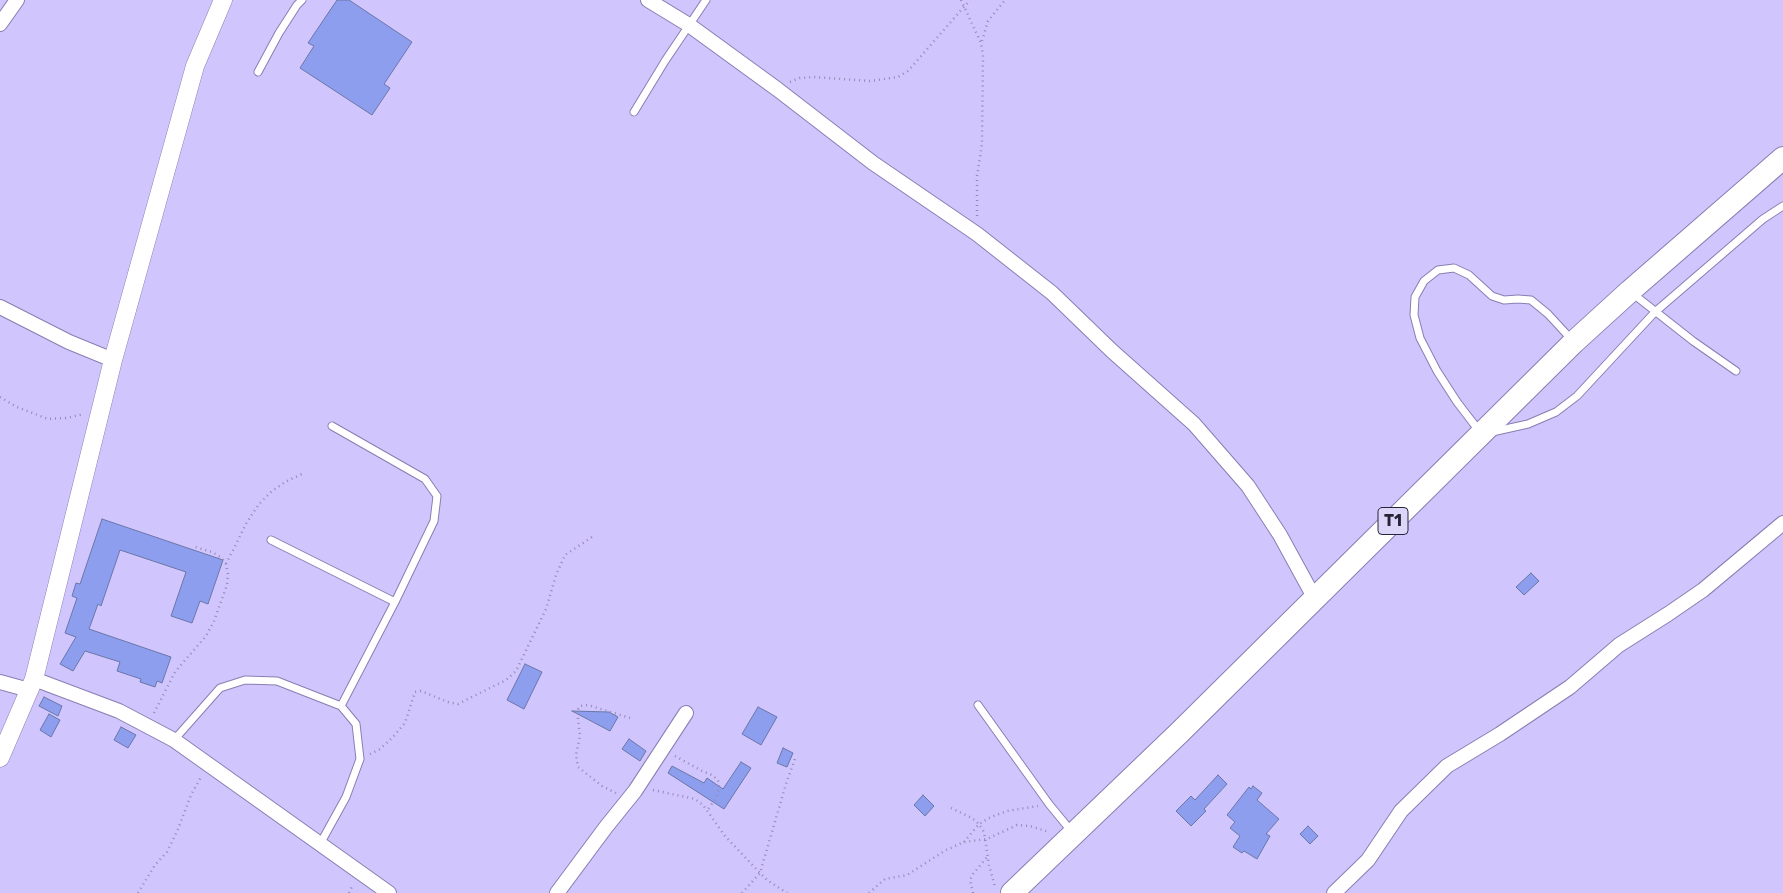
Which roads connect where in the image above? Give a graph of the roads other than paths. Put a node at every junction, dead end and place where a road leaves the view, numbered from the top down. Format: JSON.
{"nodes":[{"id":1,"x":17,"y":0,"type":"edge"},
{"id":2,"x":223,"y":0,"type":"edge"},
{"id":3,"x":302,"y":0,"type":"edge"},
{"id":4,"x":648,"y":0,"type":"edge"},
{"id":5,"x":706,"y":0,"type":"edge"},
{"id":6,"x":0,"y":24,"type":"edge"},
{"id":7,"x":689,"y":24,"type":"junction"},
{"id":8,"x":258,"y":72,"type":"dead end"},
{"id":9,"x":634,"y":112,"type":"dead end"},
{"id":10,"x":1783,"y":158,"type":"edge"},
{"id":11,"x":1783,"y":206,"type":"edge"},
{"id":12,"x":1630,"y":291,"type":"junction"},
{"id":13,"x":0,"y":307,"type":"edge"},
{"id":14,"x":1655,"y":312,"type":"junction"},
{"id":15,"x":1574,"y":342,"type":"junction"},
{"id":16,"x":113,"y":360,"type":"junction"},
{"id":17,"x":1736,"y":371,"type":"dead end"},
{"id":18,"x":332,"y":426,"type":"dead end"},
{"id":19,"x":1481,"y":434,"type":"junction"},
{"id":20,"x":1783,"y":523,"type":"edge"},
{"id":21,"x":271,"y":540,"type":"dead end"},
{"id":22,"x":1315,"y":600,"type":"junction"},
{"id":23,"x":395,"y":602,"type":"junction"},
{"id":24,"x":0,"y":682,"type":"edge"},
{"id":25,"x":31,"y":684,"type":"junction"},
{"id":26,"x":978,"y":705,"type":"dead end"},
{"id":27,"x":341,"y":706,"type":"junction"},
{"id":28,"x":686,"y":713,"type":"dead end"},
{"id":29,"x":174,"y":740,"type":"junction"},
{"id":30,"x":0,"y":758,"type":"edge"},
{"id":31,"x":1070,"y":837,"type":"junction"},
{"id":32,"x":320,"y":844,"type":"junction"},
{"id":33,"x":390,"y":893,"type":"edge"},
{"id":34,"x":557,"y":893,"type":"edge"},
{"id":35,"x":1012,"y":893,"type":"edge"},
{"id":36,"x":1334,"y":893,"type":"edge"}],
"edges":[{"from":1,"to":6,"type":"street"},
{"from":2,"to":16,"type":"street"},
{"from":3,"to":8,"type":"lane"},
{"from":4,"to":7,"type":"street"},
{"from":5,"to":7,"type":"lane"},
{"from":7,"to":9,"type":"lane"},
{"from":7,"to":22,"type":"street"},
{"from":10,"to":12,"type":"highway","number":"T1"},
{"from":11,"to":14,"type":"lane"},
{"from":12,"to":14,"type":"lane"},
{"from":12,"to":15,"type":"highway","number":"T1"},
{"from":13,"to":16,"type":"street"},
{"from":14,"to":17,"type":"lane"},
{"from":14,"to":19,"type":"lane"},
{"from":15,"to":19,"type":"highway","number":"T1"},
{"from":15,"to":19,"type":"lane"},
{"from":16,"to":25,"type":"street"},
{"from":18,"to":23,"type":"lane"},
{"from":19,"to":22,"type":"highway","number":"T1"},
{"from":20,"to":36,"type":"street"},
{"from":21,"to":23,"type":"lane"},
{"from":22,"to":31,"type":"highway","number":"T1"},
{"from":23,"to":27,"type":"lane"},
{"from":24,"to":25,"type":"street"},
{"from":25,"to":29,"type":"street"},
{"from":25,"to":30,"type":"street"},
{"from":26,"to":31,"type":"lane"},
{"from":27,"to":29,"type":"lane"},
{"from":27,"to":32,"type":"lane"},
{"from":28,"to":34,"type":"street"},
{"from":29,"to":32,"type":"street"},
{"from":31,"to":35,"type":"highway","number":"T1"},
{"from":32,"to":33,"type":"street"}]}
